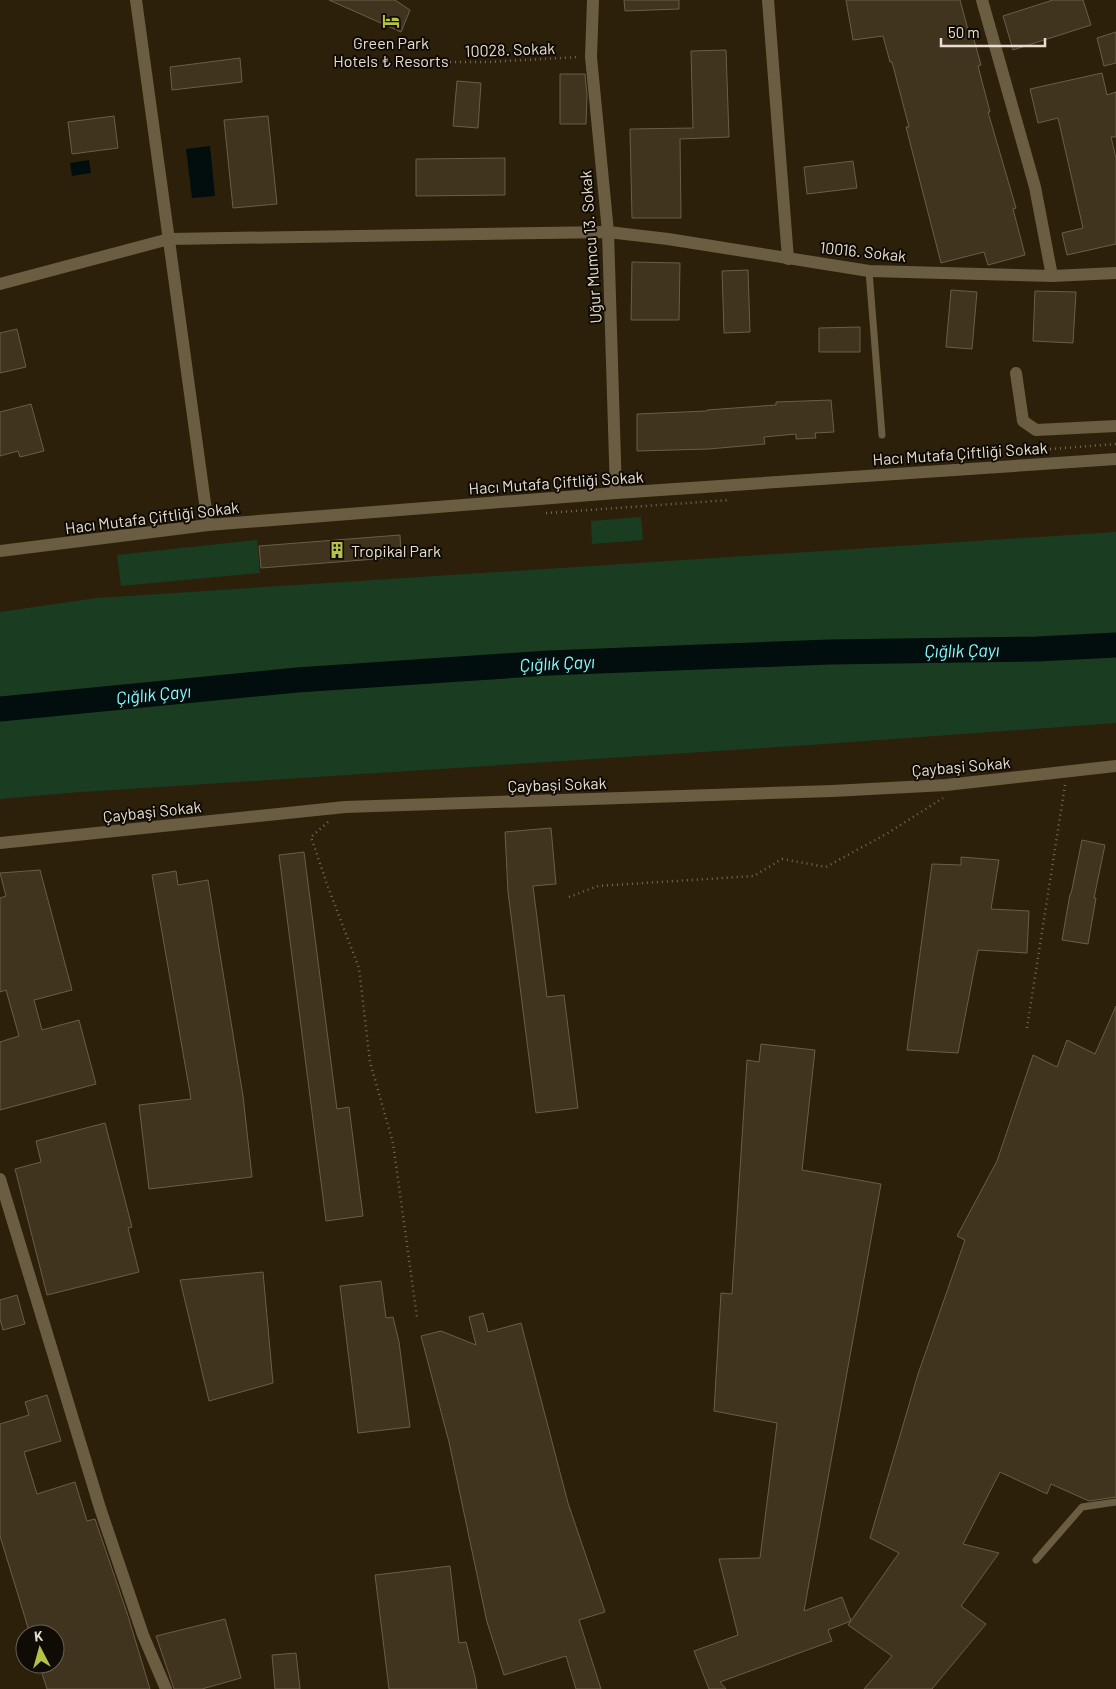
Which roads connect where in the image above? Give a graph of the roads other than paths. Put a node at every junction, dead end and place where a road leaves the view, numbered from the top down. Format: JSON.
{"nodes":[{"id":1,"x":136,"y":0,"type":"edge"},
{"id":2,"x":593,"y":0,"type":"edge"},
{"id":3,"x":768,"y":0,"type":"edge"},
{"id":4,"x":982,"y":0,"type":"edge"},
{"id":5,"x":608,"y":232,"type":"junction"},
{"id":6,"x":169,"y":239,"type":"junction"},
{"id":7,"x":788,"y":258,"type":"junction"},
{"id":8,"x":869,"y":271,"type":"junction"},
{"id":9,"x":1116,"y":274,"type":"edge"},
{"id":10,"x":1052,"y":276,"type":"junction"},
{"id":11,"x":0,"y":284,"type":"edge"},
{"id":12,"x":1016,"y":373,"type":"dead end"},
{"id":13,"x":1116,"y":426,"type":"edge"},
{"id":14,"x":882,"y":435,"type":"dead end"},
{"id":15,"x":1116,"y":459,"type":"edge"},
{"id":16,"x":616,"y":493,"type":"junction"},
{"id":17,"x":208,"y":525,"type":"junction"},
{"id":18,"x":0,"y":551,"type":"edge"},
{"id":19,"x":1116,"y":766,"type":"edge"},
{"id":20,"x":0,"y":843,"type":"edge"},
{"id":21,"x":0,"y":1179,"type":"edge"},
{"id":22,"x":1116,"y":1502,"type":"edge"},
{"id":23,"x":1036,"y":1560,"type":"dead end"},
{"id":24,"x":166,"y":1689,"type":"edge"}],
"edges":[{"from":1,"to":6,"type":"street"},
{"from":2,"to":5,"type":"street","name":"Uğur Mumcu 13. Sokak"},
{"from":3,"to":7,"type":"street"},
{"from":4,"to":10,"type":"street"},
{"from":5,"to":6,"type":"street","name":"10016. Sokak"},
{"from":5,"to":7,"type":"street","name":"10016. Sokak"},
{"from":5,"to":16,"type":"street","name":"Uğur Mumcu 13. Sokak"},
{"from":6,"to":11,"type":"street","name":"10016. Sokak"},
{"from":6,"to":17,"type":"street"},
{"from":7,"to":8,"type":"street","name":"10016. Sokak"},
{"from":8,"to":10,"type":"street","name":"10016. Sokak"},
{"from":8,"to":14,"type":"lane"},
{"from":9,"to":10,"type":"street","name":"10016. Sokak"},
{"from":12,"to":13,"type":"street"},
{"from":15,"to":16,"type":"street","name":"Hacı Mutafa Çiftliği Sokak"},
{"from":16,"to":17,"type":"street","name":"Hacı Mutafa Çiftliği Sokak"},
{"from":17,"to":18,"type":"street","name":"Hacı Mutafa Çiftliği Sokak"},
{"from":19,"to":20,"type":"street","name":"Çaybaşi Sokak"},
{"from":21,"to":24,"type":"street"},
{"from":22,"to":23,"type":"lane"}]}
